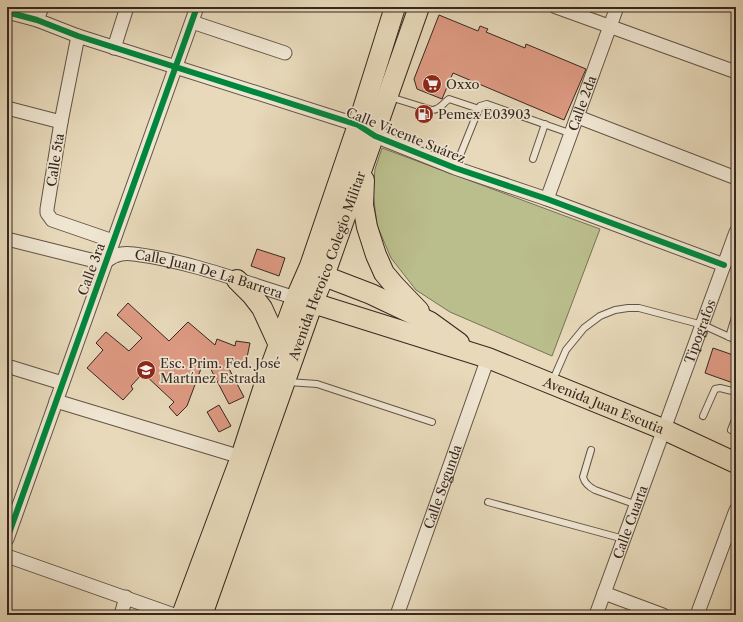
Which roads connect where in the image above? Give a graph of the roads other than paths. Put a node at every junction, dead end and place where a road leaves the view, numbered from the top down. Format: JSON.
{"nodes":[{"id":1,"x":42,"y":7,"type":"edge"},
{"id":2,"x":127,"y":7,"type":"edge"},
{"id":3,"x":197,"y":7,"type":"edge"},
{"id":4,"x":395,"y":7,"type":"edge"},
{"id":5,"x":419,"y":7,"type":"edge"},
{"id":6,"x":556,"y":7,"type":"edge"},
{"id":7,"x":617,"y":7,"type":"edge"},
{"id":8,"x":7,"y":12,"type":"edge"},
{"id":9,"x":36,"y":20,"type":"junction"},
{"id":10,"x":192,"y":22,"type":"junction"},
{"id":11,"x":610,"y":27,"type":"junction"},
{"id":12,"x":78,"y":36,"type":"junction"},
{"id":13,"x":114,"y":48,"type":"junction"},
{"id":14,"x":285,"y":53,"type":"dead end"},
{"id":15,"x":177,"y":67,"type":"junction"},
{"id":16,"x":736,"y":72,"type":"edge"},
{"id":17,"x":388,"y":96,"type":"junction"},
{"id":18,"x":7,"y":108,"type":"edge"},
{"id":19,"x":479,"y":109,"type":"junction"},
{"id":20,"x":578,"y":117,"type":"junction"},
{"id":21,"x":61,"y":122,"type":"junction"},
{"id":22,"x":545,"y":124,"type":"junction"},
{"id":23,"x":358,"y":125,"type":"junction"},
{"id":24,"x":572,"y":134,"type":"junction"},
{"id":25,"x":374,"y":136,"type":"junction"},
{"id":26,"x":533,"y":159,"type":"dead end"},
{"id":27,"x":363,"y":167,"type":"junction"},
{"id":28,"x":455,"y":168,"type":"junction"},
{"id":29,"x":736,"y":178,"type":"edge"},
{"id":30,"x":547,"y":199,"type":"junction"},
{"id":31,"x":736,"y":232,"type":"edge"},
{"id":32,"x":7,"y":239,"type":"edge"},
{"id":33,"x":113,"y":241,"type":"junction"},
{"id":34,"x":106,"y":262,"type":"junction"},
{"id":35,"x":724,"y":265,"type":"junction"},
{"id":36,"x":317,"y":271,"type":"junction"},
{"id":37,"x":237,"y":280,"type":"junction"},
{"id":38,"x":305,"y":300,"type":"junction"},
{"id":39,"x":736,"y":314,"type":"edge"},
{"id":40,"x":430,"y":322,"type":"junction"},
{"id":41,"x":703,"y":325,"type":"junction"},
{"id":42,"x":728,"y":337,"type":"junction"},
{"id":43,"x":736,"y":340,"type":"edge"},
{"id":44,"x":279,"y":345,"type":"junction"},
{"id":45,"x":479,"y":355,"type":"junction"},
{"id":46,"x":7,"y":366,"type":"edge"},
{"id":47,"x":276,"y":380,"type":"junction"},
{"id":48,"x":62,"y":383,"type":"junction"},
{"id":49,"x":551,"y":383,"type":"junction"},
{"id":50,"x":736,"y":392,"type":"edge"},
{"id":51,"x":56,"y":401,"type":"junction"},
{"id":52,"x":703,"y":416,"type":"dead end"},
{"id":53,"x":736,"y":418,"type":"edge"},
{"id":54,"x":432,"y":422,"type":"dead end"},
{"id":55,"x":665,"y":430,"type":"junction"},
{"id":56,"x":731,"y":430,"type":"dead end"},
{"id":57,"x":591,"y":450,"type":"dead end"},
{"id":58,"x":241,"y":458,"type":"junction"},
{"id":59,"x":736,"y":463,"type":"edge"},
{"id":60,"x":488,"y":502,"type":"dead end"},
{"id":61,"x":637,"y":505,"type":"junction"},
{"id":62,"x":736,"y":510,"type":"edge"},
{"id":63,"x":7,"y":539,"type":"edge"},
{"id":64,"x":624,"y":539,"type":"junction"},
{"id":65,"x":7,"y":556,"type":"edge"},
{"id":66,"x":604,"y":593,"type":"junction"},
{"id":67,"x":126,"y":598,"type":"junction"},
{"id":68,"x":121,"y":615,"type":"edge"},
{"id":69,"x":174,"y":615,"type":"edge"},
{"id":70,"x":182,"y":615,"type":"edge"},
{"id":71,"x":202,"y":615,"type":"edge"},
{"id":72,"x":397,"y":615,"type":"edge"},
{"id":73,"x":596,"y":615,"type":"edge"},
{"id":74,"x":663,"y":615,"type":"edge"},
{"id":75,"x":697,"y":615,"type":"edge"}],
"edges":[{"from":1,"to":9,"type":"street"},
{"from":2,"to":13,"type":"street"},
{"from":3,"to":10,"type":"street","name":"Calle 3ra"},
{"from":4,"to":23,"type":"main road","name":"Avenida Heroico Colegio Militar"},
{"from":5,"to":17,"type":"main road","name":"Avenida Heroico Colegio Militar"},
{"from":6,"to":11,"type":"street"},
{"from":7,"to":11,"type":"street","name":"Calle 2da"},
{"from":8,"to":9,"type":"street","name":"Calle Vicente Suárez"},
{"from":9,"to":12,"type":"street","name":"Calle Vicente Suárez"},
{"from":10,"to":14,"type":"street"},
{"from":10,"to":15,"type":"street","name":"Calle 3ra"},
{"from":11,"to":16,"type":"street"},
{"from":11,"to":20,"type":"street","name":"Calle 2da"},
{"from":12,"to":13,"type":"street","name":"Calle Vicente Suárez"},
{"from":12,"to":21,"type":"street","name":"Calle 5ta"},
{"from":13,"to":15,"type":"street","name":"Calle Vicente Suárez"},
{"from":15,"to":23,"type":"street","name":"Calle Vicente Suárez"},
{"from":15,"to":33,"type":"street","name":"Calle 3ra"},
{"from":17,"to":19,"type":"lane"},
{"from":17,"to":25,"type":"main road","name":"Avenida Heroico Colegio Militar"},
{"from":18,"to":21,"type":"street"},
{"from":19,"to":22,"type":"lane"},
{"from":19,"to":28,"type":"lane"},
{"from":20,"to":24,"type":"street","name":"Calle 2da"},
{"from":20,"to":29,"type":"street"},
{"from":21,"to":33,"type":"street","name":"Calle 5ta"},
{"from":22,"to":24,"type":"lane"},
{"from":22,"to":26,"type":"lane"},
{"from":23,"to":25,"type":"street","name":"Calle Vicente Suárez"},
{"from":23,"to":36,"type":"main road","name":"Avenida Heroico Colegio Militar"},
{"from":24,"to":30,"type":"street","name":"Calle 2da"},
{"from":25,"to":27,"type":"main road","name":"Avenida Heroico Colegio Militar"},
{"from":25,"to":28,"type":"street","name":"Calle Vicente Suárez"},
{"from":27,"to":36,"type":"main road","name":"Avenida Heroico Colegio Militar"},
{"from":27,"to":40,"type":"main road"},
{"from":28,"to":30,"type":"street","name":"Calle Vicente Suárez"},
{"from":30,"to":35,"type":"street","name":"Calle Vicente Suárez"},
{"from":31,"to":35,"type":"street","name":"Tipografos"},
{"from":32,"to":34,"type":"street"},
{"from":33,"to":34,"type":"street","name":"Calle 3ra"},
{"from":34,"to":37,"type":"street","name":"Calle Juan De La Barrera"},
{"from":34,"to":48,"type":"street","name":"Calle 3ra"},
{"from":35,"to":41,"type":"street","name":"Tipografos"},
{"from":36,"to":38,"type":"main road","name":"Avenida Heroico Colegio Militar"},
{"from":36,"to":40,"type":"main road","name":"Avenida Juan Escutia"},
{"from":37,"to":38,"type":"street","name":"Calle Juan De La Barrera"},
{"from":37,"to":44,"type":"main road"},
{"from":38,"to":44,"type":"main road","name":"Avenida Heroico Colegio Militar"},
{"from":38,"to":45,"type":"main road","name":"Avenida Juan Escutia"},
{"from":38,"to":47,"type":"main road","name":"Avenida Heroico Colegio Militar"},
{"from":39,"to":42,"type":"lane"},
{"from":40,"to":45,"type":"main road","name":"Avenida Juan Escutia"},
{"from":41,"to":42,"type":"lane"},
{"from":41,"to":49,"type":"lane"},
{"from":41,"to":55,"type":"street","name":"Tipografos"},
{"from":42,"to":43,"type":"lane"},
{"from":44,"to":47,"type":"main road","name":"Avenida Heroico Colegio Militar"},
{"from":45,"to":49,"type":"main road","name":"Avenida Juan Escutia"},
{"from":45,"to":72,"type":"street","name":"Calle Segunda"},
{"from":46,"to":48,"type":"street"},
{"from":47,"to":54,"type":"lane"},
{"from":47,"to":58,"type":"main road","name":"Avenida Heroico Colegio Militar"},
{"from":47,"to":71,"type":"main road","name":"Avenida Heroico Colegio Militar"},
{"from":48,"to":51,"type":"street","name":"Calle 3ra"},
{"from":49,"to":55,"type":"main road","name":"Avenida Juan Escutia"},
{"from":50,"to":52,"type":"lane"},
{"from":51,"to":58,"type":"street"},
{"from":51,"to":63,"type":"street","name":"Calle 3ra"},
{"from":53,"to":56,"type":"lane"},
{"from":55,"to":59,"type":"main road","name":"Avenida Juan Escutia"},
{"from":55,"to":61,"type":"street","name":"Calle Cuarta"},
{"from":57,"to":61,"type":"lane"},
{"from":58,"to":70,"type":"main road","name":"Avenida Heroico Colegio Militar"},
{"from":60,"to":64,"type":"lane"},
{"from":61,"to":64,"type":"street","name":"Calle Cuarta"},
{"from":62,"to":75,"type":"street"},
{"from":64,"to":66,"type":"street","name":"Calle Cuarta"},
{"from":65,"to":67,"type":"street"},
{"from":66,"to":73,"type":"street","name":"Calle Cuarta"},
{"from":66,"to":74,"type":"street"},
{"from":67,"to":68,"type":"street"},
{"from":67,"to":69,"type":"street"}]}
